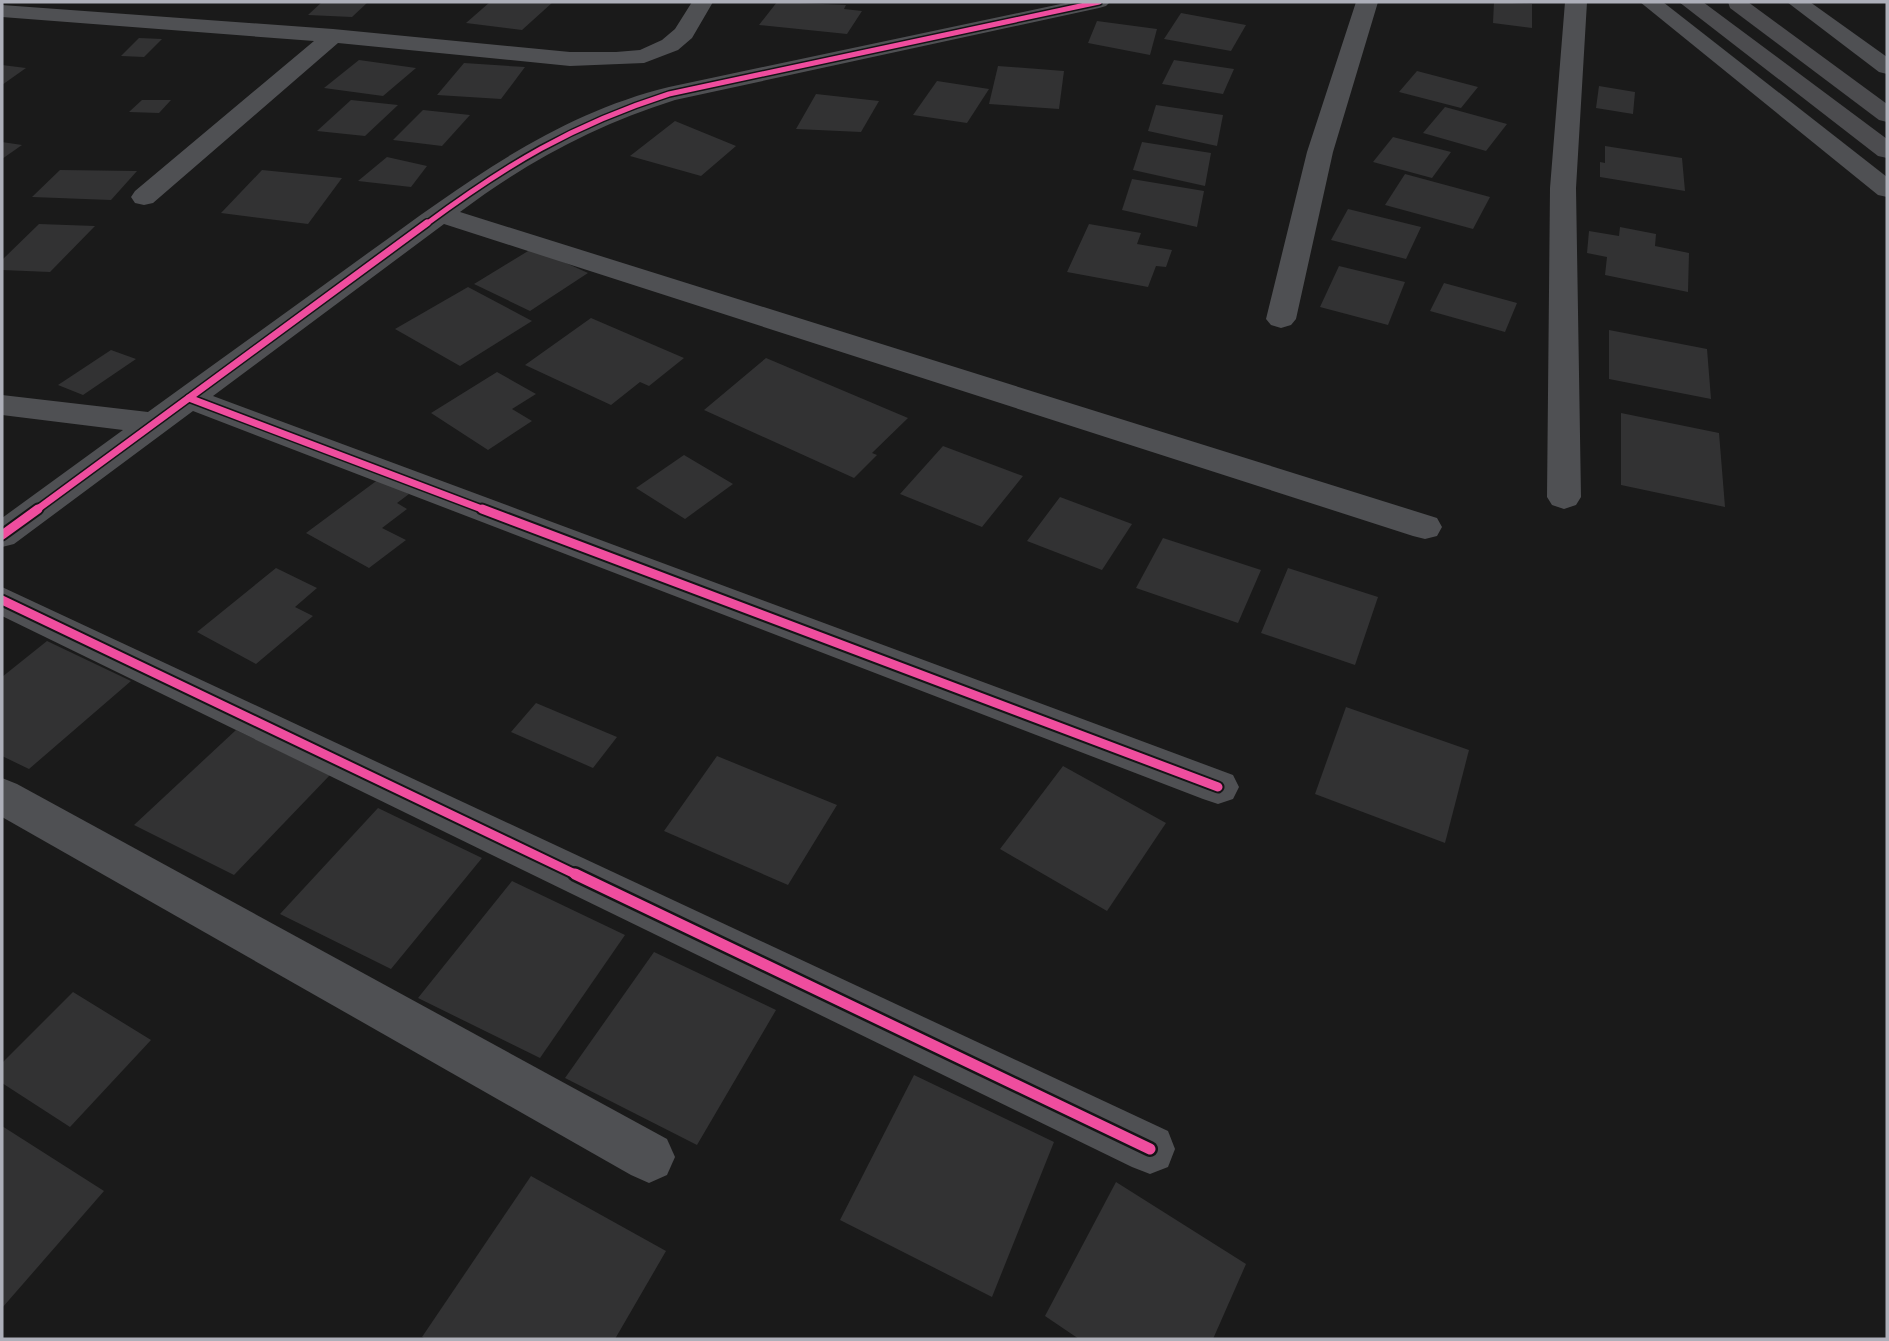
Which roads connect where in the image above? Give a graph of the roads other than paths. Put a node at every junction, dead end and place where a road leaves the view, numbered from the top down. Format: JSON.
{"nodes":[{"id":1,"x":702,"y":2,"type":"edge"},
{"id":2,"x":1098,"y":2,"type":"edge"},
{"id":3,"x":1367,"y":2,"type":"edge"},
{"id":4,"x":1576,"y":2,"type":"edge"},
{"id":5,"x":1650,"y":2,"type":"edge"},
{"id":6,"x":1690,"y":2,"type":"edge"},
{"id":7,"x":1733,"y":2,"type":"edge"},
{"id":8,"x":1797,"y":2,"type":"edge"},
{"id":9,"x":2,"y":11,"type":"edge"},
{"id":10,"x":28,"y":13,"type":"junction"},
{"id":11,"x":2,"y":31,"type":"edge"},
{"id":12,"x":333,"y":36,"type":"junction"},
{"id":13,"x":662,"y":58,"type":"junction"},
{"id":14,"x":1887,"y":67,"type":"edge"},
{"id":15,"x":707,"y":78,"type":"junction"},
{"id":16,"x":1887,"y":115,"type":"edge"},
{"id":17,"x":1887,"y":151,"type":"edge"},
{"id":18,"x":1887,"y":189,"type":"edge"},
{"id":19,"x":144,"y":197,"type":"dead end"},
{"id":20,"x":440,"y":214,"type":"junction"},
{"id":21,"x":1281,"y":319,"type":"dead end"},
{"id":22,"x":189,"y":398,"type":"junction"},
{"id":23,"x":2,"y":405,"type":"edge"},
{"id":24,"x":154,"y":423,"type":"junction"},
{"id":25,"x":1564,"y":497,"type":"dead end"},
{"id":26,"x":1426,"y":527,"type":"dead end"},
{"id":27,"x":2,"y":535,"type":"edge"},
{"id":28,"x":2,"y":600,"type":"edge"},
{"id":29,"x":1218,"y":787,"type":"dead end"},
{"id":30,"x":2,"y":796,"type":"edge"},
{"id":31,"x":1150,"y":1149,"type":"dead end"},
{"id":32,"x":649,"y":1157,"type":"dead end"}],
"edges":[{"from":1,"to":13,"type":"street"},
{"from":2,"to":15,"type":"street"},
{"from":3,"to":21,"type":"street"},
{"from":4,"to":25,"type":"street"},
{"from":5,"to":18,"type":"street"},
{"from":6,"to":17,"type":"highway"},
{"from":7,"to":16,"type":"highway"},
{"from":8,"to":14,"type":"street"},
{"from":9,"to":10,"type":"street"},
{"from":10,"to":11,"type":"street"},
{"from":10,"to":12,"type":"street"},
{"from":12,"to":13,"type":"street"},
{"from":12,"to":19,"type":"street"},
{"from":13,"to":15,"type":"street"},
{"from":15,"to":20,"type":"street"},
{"from":20,"to":22,"type":"street"},
{"from":20,"to":26,"type":"street"},
{"from":22,"to":24,"type":"street"},
{"from":22,"to":29,"type":"street"},
{"from":23,"to":24,"type":"street"},
{"from":24,"to":27,"type":"street"},
{"from":28,"to":31,"type":"street"},
{"from":30,"to":32,"type":"street"}]}
